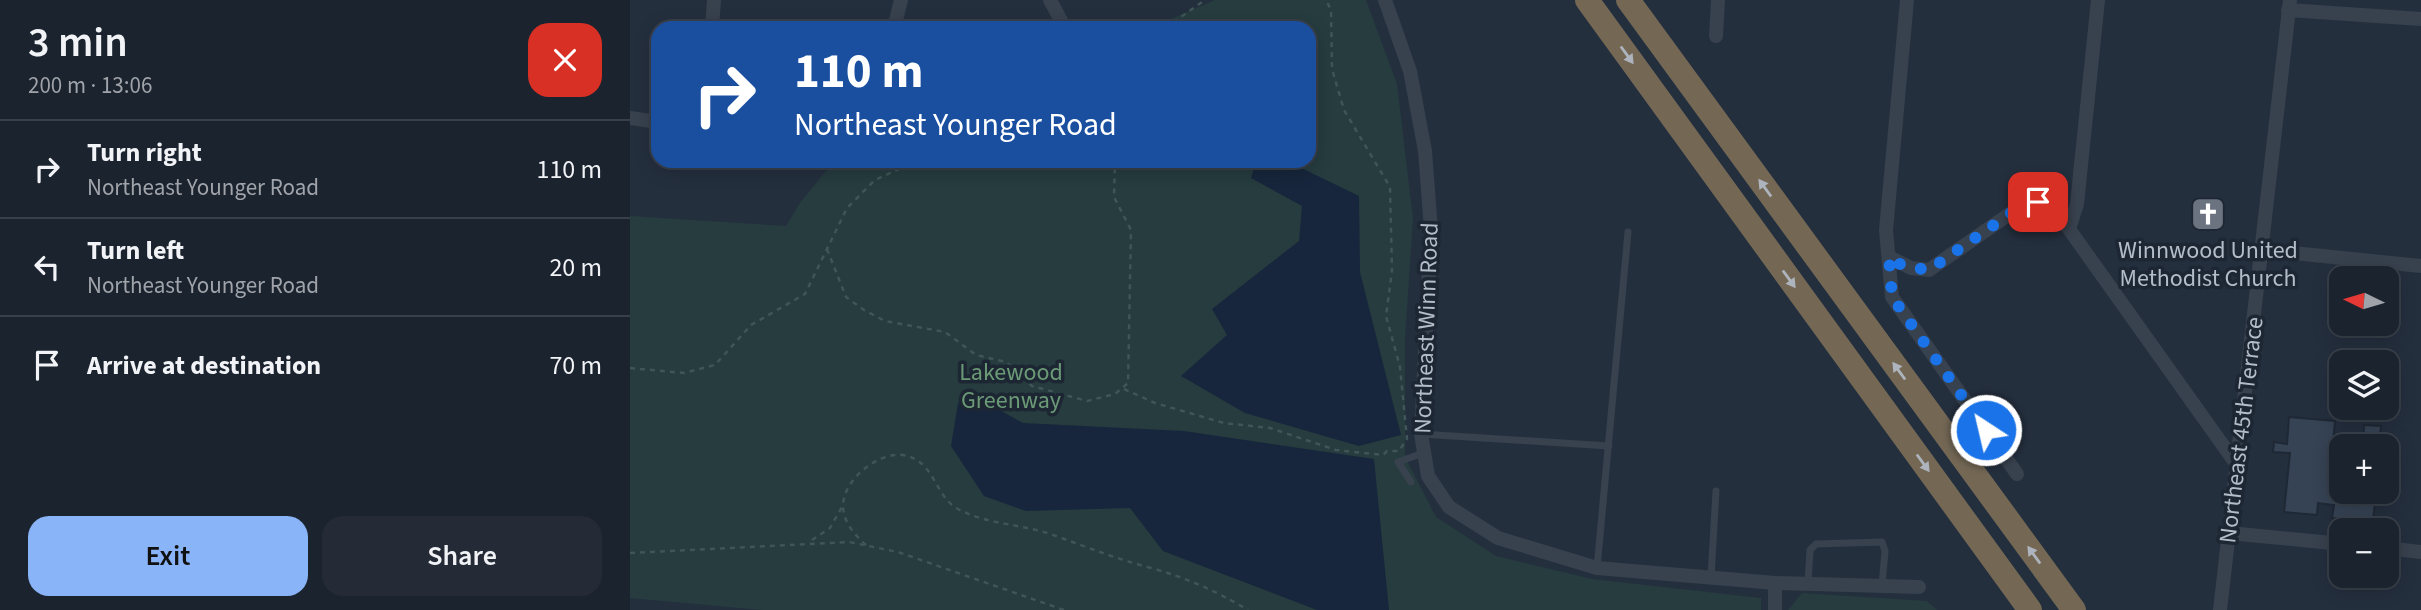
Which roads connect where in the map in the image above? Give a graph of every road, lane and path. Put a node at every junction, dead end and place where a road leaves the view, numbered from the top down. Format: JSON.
{"nodes":[{"id":1,"x":715,"y":0,"type":"edge"},
{"id":2,"x":901,"y":0,"type":"edge"},
{"id":3,"x":1050,"y":0,"type":"edge"},
{"id":4,"x":1205,"y":0,"type":"edge"},
{"id":5,"x":1326,"y":0,"type":"edge"},
{"id":6,"x":1385,"y":0,"type":"edge"},
{"id":7,"x":1587,"y":0,"type":"edge"},
{"id":8,"x":1628,"y":0,"type":"edge"},
{"id":9,"x":1718,"y":0,"type":"edge"},
{"id":10,"x":1907,"y":0,"type":"edge"},
{"id":11,"x":2098,"y":0,"type":"edge"},
{"id":12,"x":2289,"y":5,"type":"edge"},
{"id":13,"x":2421,"y":19,"type":"edge"},
{"id":14,"x":713,"y":21,"type":"edge"},
{"id":15,"x":896,"y":21,"type":"edge"},
{"id":16,"x":1061,"y":21,"type":"edge"},
{"id":17,"x":1175,"y":21,"type":"edge"},
{"id":18,"x":1716,"y":36,"type":"dead end"},
{"id":19,"x":630,"y":118,"type":"edge"},
{"id":20,"x":651,"y":121,"type":"edge"},
{"id":21,"x":901,"y":168,"type":"edge"},
{"id":22,"x":1115,"y":168,"type":"edge"},
{"id":23,"x":2069,"y":229,"type":"junction"},
{"id":24,"x":1628,"y":232,"type":"dead end"},
{"id":25,"x":827,"y":249,"type":"junction"},
{"id":26,"x":2263,"y":250,"type":"junction"},
{"id":27,"x":1889,"y":257,"type":"junction"},
{"id":28,"x":2421,"y":266,"type":"edge"},
{"id":29,"x":630,"y":368,"type":"edge"},
{"id":30,"x":1124,"y":389,"type":"junction"},
{"id":31,"x":1421,"y":434,"type":"junction"},
{"id":32,"x":1609,"y":446,"type":"junction"},
{"id":33,"x":1424,"y":453,"type":"junction"},
{"id":34,"x":2237,"y":466,"type":"junction"},
{"id":35,"x":2017,"y":474,"type":"dead end"},
{"id":36,"x":1411,"y":482,"type":"dead end"},
{"id":37,"x":1716,"y":491,"type":"dead end"},
{"id":38,"x":843,"y":504,"type":"junction"},
{"id":39,"x":2229,"y":533,"type":"junction"},
{"id":40,"x":809,"y":542,"type":"junction"},
{"id":41,"x":2329,"y":543,"type":"edge"},
{"id":42,"x":866,"y":545,"type":"junction"},
{"id":43,"x":2399,"y":549,"type":"edge"},
{"id":44,"x":2421,"y":552,"type":"edge"},
{"id":45,"x":630,"y":553,"type":"edge"},
{"id":46,"x":1597,"y":568,"type":"junction"},
{"id":47,"x":1711,"y":578,"type":"junction"},
{"id":48,"x":1775,"y":583,"type":"junction"},
{"id":49,"x":1808,"y":584,"type":"junction"},
{"id":50,"x":1882,"y":585,"type":"junction"},
{"id":51,"x":1919,"y":587,"type":"dead end"},
{"id":52,"x":1064,"y":610,"type":"edge"},
{"id":53,"x":1248,"y":610,"type":"edge"},
{"id":54,"x":1775,"y":610,"type":"edge"},
{"id":55,"x":2030,"y":610,"type":"edge"},
{"id":56,"x":2074,"y":610,"type":"edge"},
{"id":57,"x":2220,"y":610,"type":"edge"}],
"edges":[{"from":1,"to":14,"type":"street"},
{"from":2,"to":15,"type":"street"},
{"from":3,"to":16,"type":"street"},
{"from":4,"to":17,"type":"path"},
{"from":5,"to":30,"type":"path"},
{"from":6,"to":31,"type":"street","name":"Northeast Winn Road"},
{"from":7,"to":55,"type":"highway","one_way":true},
{"from":56,"to":8,"type":"highway","one_way":true},
{"from":9,"to":18,"type":"street"},
{"from":10,"to":27,"type":"street"},
{"from":11,"to":23,"type":"street"},
{"from":12,"to":13,"type":"street"},
{"from":12,"to":26,"type":"street","name":"Northeast 45th Terrace"},
{"from":19,"to":20,"type":"street"},
{"from":21,"to":25,"type":"path"},
{"from":22,"to":30,"type":"path"},
{"from":23,"to":27,"type":"street"},
{"from":23,"to":34,"type":"street"},
{"from":24,"to":32,"type":"lane"},
{"from":25,"to":29,"type":"path"},
{"from":25,"to":30,"type":"path"},
{"from":26,"to":28,"type":"street"},
{"from":26,"to":34,"type":"street","name":"Northeast 45th Terrace"},
{"from":27,"to":35,"type":"street"},
{"from":31,"to":32,"type":"lane"},
{"from":31,"to":33,"type":"street","name":"Northeast Winn Road"},
{"from":32,"to":46,"type":"lane"},
{"from":33,"to":36,"type":"lane"},
{"from":33,"to":46,"type":"street","name":"Northeast Winn Road"},
{"from":34,"to":39,"type":"street","name":"Northeast 45th Terrace"},
{"from":37,"to":47,"type":"lane"},
{"from":38,"to":40,"type":"path"},
{"from":38,"to":42,"type":"path"},
{"from":38,"to":53,"type":"path"},
{"from":39,"to":41,"type":"street"},
{"from":39,"to":57,"type":"street","name":"Northeast 45th Terrace"},
{"from":40,"to":42,"type":"path"},
{"from":40,"to":45,"type":"path"},
{"from":42,"to":52,"type":"path"},
{"from":43,"to":44,"type":"street"},
{"from":46,"to":47,"type":"street","name":"Northeast Winn Road"},
{"from":47,"to":48,"type":"street","name":"Northeast Winn Road"},
{"from":48,"to":49,"type":"street","name":"Northeast Winn Road"},
{"from":48,"to":54,"type":"street"},
{"from":49,"to":50,"type":"street","name":"Northeast Winn Road"},
{"from":49,"to":50,"type":"lane"},
{"from":50,"to":51,"type":"street","name":"Northeast Winn Road"}]}
